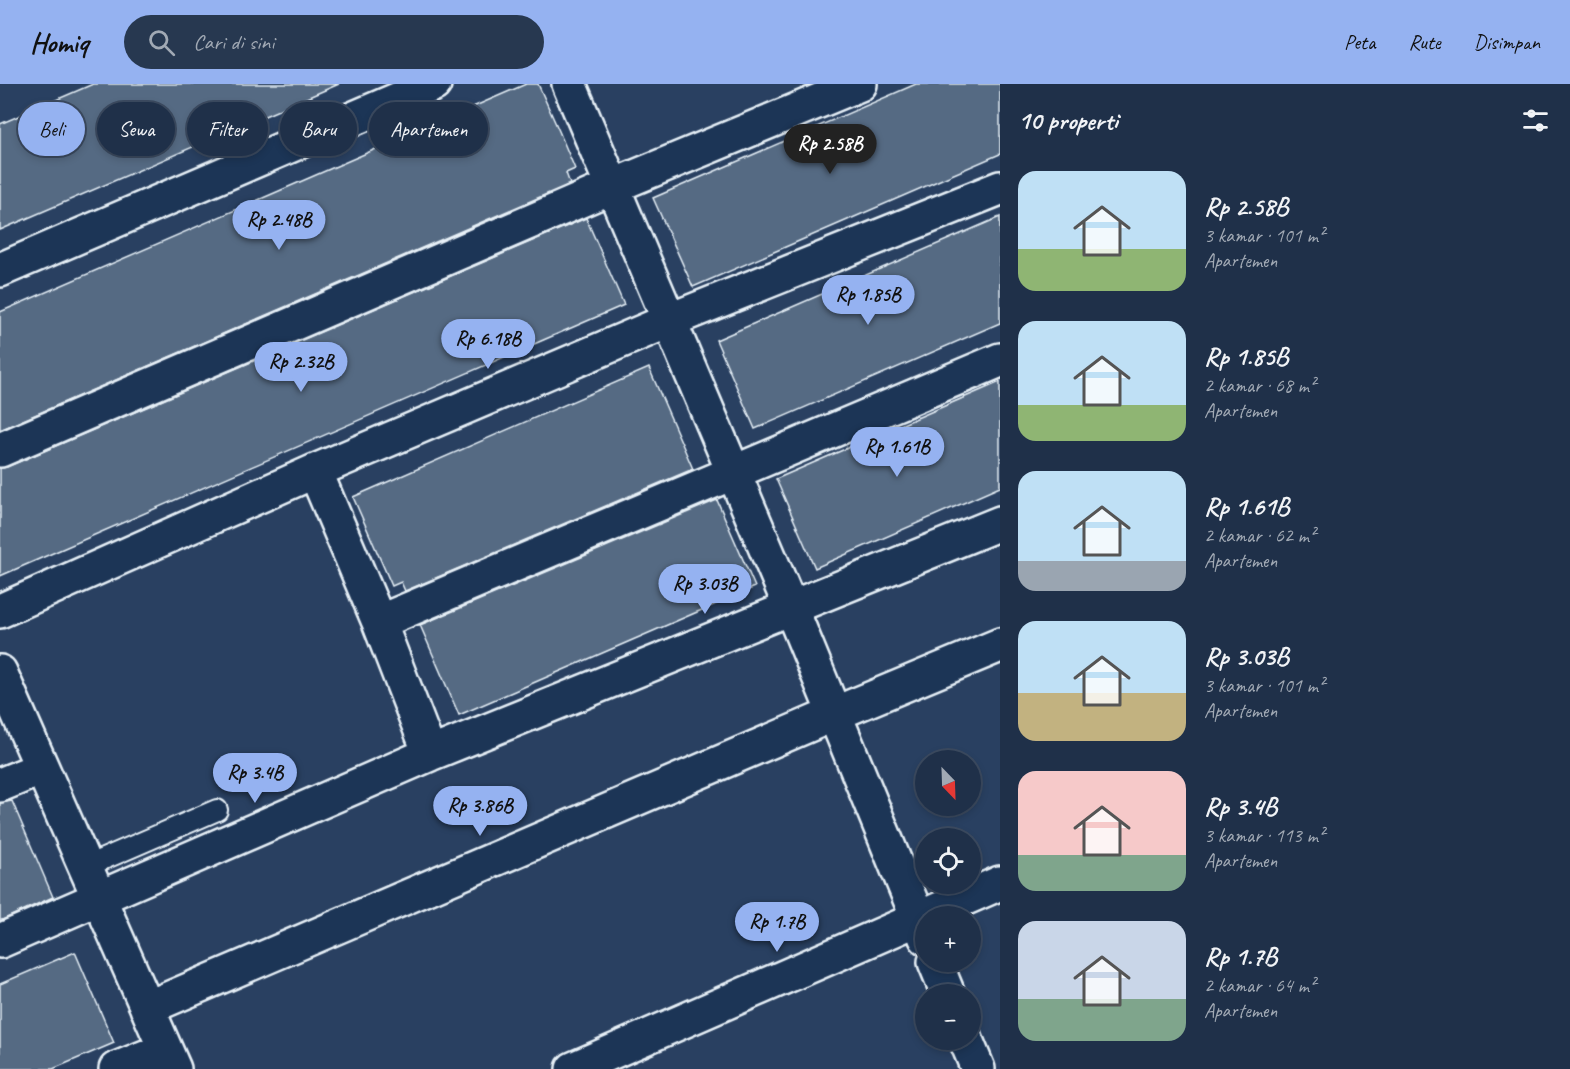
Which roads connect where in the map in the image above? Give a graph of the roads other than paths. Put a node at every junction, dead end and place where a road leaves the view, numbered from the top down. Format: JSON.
{"nodes":[{"id":1,"x":434,"y":84,"type":"edge"},
{"id":2,"x":569,"y":84,"type":"edge"},
{"id":3,"x":860,"y":84,"type":"edge"},
{"id":4,"x":611,"y":187,"type":"junction"},
{"id":5,"x":1000,"y":188,"type":"edge"},
{"id":6,"x":0,"y":270,"type":"edge"},
{"id":7,"x":668,"y":321,"type":"junction"},
{"id":8,"x":1000,"y":360,"type":"edge"},
{"id":9,"x":0,"y":450,"type":"edge"},
{"id":10,"x":315,"y":471,"type":"junction"},
{"id":11,"x":733,"y":473,"type":"junction"},
{"id":12,"x":1000,"y":523,"type":"edge"},
{"id":13,"x":791,"y":608,"type":"junction"},
{"id":14,"x":0,"y":611,"type":"edge"},
{"id":15,"x":379,"y":622,"type":"junction"},
{"id":16,"x":1000,"y":645,"type":"edge"},
{"id":17,"x":0,"y":672,"type":"edge"},
{"id":18,"x":834,"y":714,"type":"junction"},
{"id":19,"x":430,"y":754,"type":"junction"},
{"id":20,"x":42,"y":768,"type":"junction"},
{"id":21,"x":0,"y":785,"type":"edge"},
{"id":22,"x":217,"y":810,"type":"dead end"},
{"id":23,"x":85,"y":867,"type":"junction"},
{"id":24,"x":1000,"y":883,"type":"edge"},
{"id":25,"x":100,"y":900,"type":"junction"},
{"id":26,"x":961,"y":906,"type":"edge"},
{"id":27,"x":915,"y":912,"type":"edge"},
{"id":28,"x":915,"y":932,"type":"edge"},
{"id":29,"x":0,"y":941,"type":"edge"},
{"id":30,"x":147,"y":1008,"type":"junction"},
{"id":31,"x":970,"y":1050,"type":"edge"},
{"id":32,"x":169,"y":1059,"type":"edge"},
{"id":33,"x":116,"y":1069,"type":"edge"},
{"id":34,"x":573,"y":1069,"type":"edge"},
{"id":35,"x":978,"y":1069,"type":"edge"}],
"edges":[{"from":1,"to":6,"type":"street"},
{"from":2,"to":4,"type":"street"},
{"from":3,"to":4,"type":"street"},
{"from":4,"to":7,"type":"street"},
{"from":4,"to":9,"type":"street"},
{"from":5,"to":7,"type":"street"},
{"from":7,"to":10,"type":"street"},
{"from":7,"to":11,"type":"street"},
{"from":8,"to":11,"type":"street"},
{"from":10,"to":14,"type":"street"},
{"from":10,"to":15,"type":"street"},
{"from":11,"to":13,"type":"street"},
{"from":11,"to":15,"type":"street"},
{"from":12,"to":13,"type":"street"},
{"from":13,"to":18,"type":"street"},
{"from":13,"to":19,"type":"street"},
{"from":15,"to":19,"type":"street"},
{"from":16,"to":18,"type":"street"},
{"from":17,"to":20,"type":"street"},
{"from":18,"to":27,"type":"street"},
{"from":18,"to":30,"type":"street"},
{"from":19,"to":25,"type":"street"},
{"from":20,"to":21,"type":"street"},
{"from":20,"to":23,"type":"street"},
{"from":22,"to":23,"type":"lane"},
{"from":23,"to":25,"type":"street"},
{"from":24,"to":26,"type":"street"},
{"from":25,"to":29,"type":"street"},
{"from":25,"to":30,"type":"street"},
{"from":28,"to":34,"type":"street"},
{"from":30,"to":32,"type":"street"},
{"from":31,"to":35,"type":"street"},
{"from":32,"to":33,"type":"street"}]}
